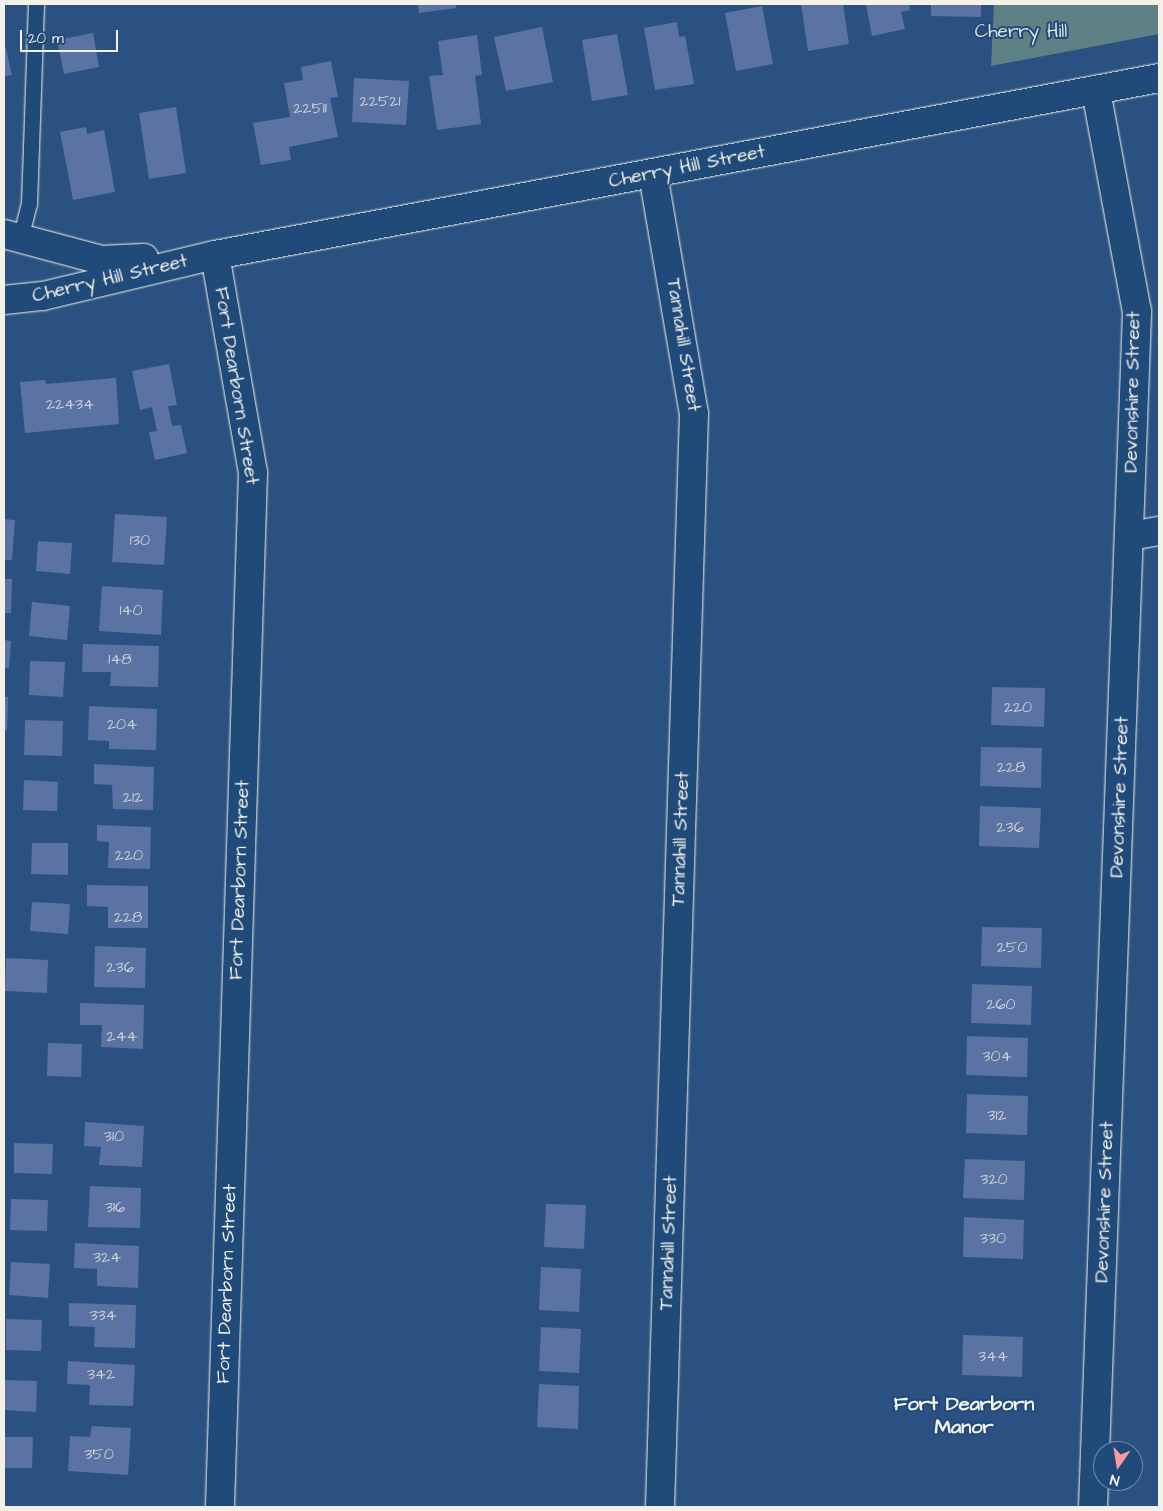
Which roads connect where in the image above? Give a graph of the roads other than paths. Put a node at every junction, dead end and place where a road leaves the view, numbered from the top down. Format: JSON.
{"nodes":[{"id":1,"x":36,"y":4,"type":"edge"},
{"id":2,"x":1159,"y":78,"type":"edge"},
{"id":3,"x":1096,"y":90,"type":"junction"},
{"id":4,"x":653,"y":174,"type":"junction"},
{"id":5,"x":12,"y":236,"type":"edge"},
{"id":6,"x":215,"y":255,"type":"junction"},
{"id":7,"x":5,"y":301,"type":"edge"},
{"id":8,"x":1159,"y":532,"type":"edge"},
{"id":9,"x":1130,"y":536,"type":"junction"},
{"id":10,"x":220,"y":1507,"type":"edge"},
{"id":11,"x":660,"y":1507,"type":"edge"},
{"id":12,"x":1093,"y":1507,"type":"edge"}],
"edges":[{"from":1,"to":5,"type":"lane"},
{"from":2,"to":3,"type":"street","name":"Cherry Hill Street"},
{"from":3,"to":4,"type":"street","name":"Cherry Hill Street"},
{"from":3,"to":9,"type":"street","name":"Devonshire Street"},
{"from":4,"to":6,"type":"street","name":"Cherry Hill Street"},
{"from":4,"to":11,"type":"street","name":"Tannahill Street"},
{"from":5,"to":6,"type":"street","name":"Cherry Hill Street"},
{"from":6,"to":7,"type":"street","name":"Cherry Hill Street"},
{"from":6,"to":10,"type":"street","name":"Fort Dearborn Street"},
{"from":8,"to":9,"type":"street"},
{"from":9,"to":12,"type":"street","name":"Devonshire Street"}]}
